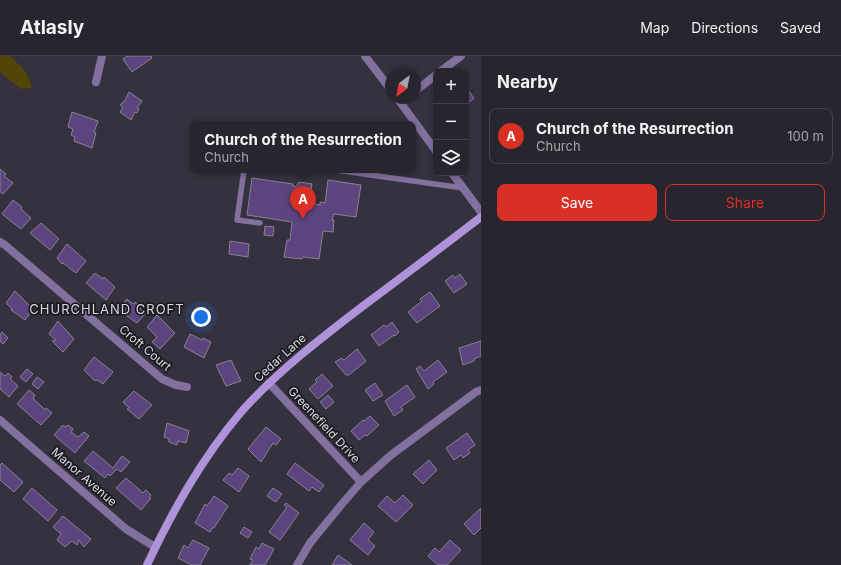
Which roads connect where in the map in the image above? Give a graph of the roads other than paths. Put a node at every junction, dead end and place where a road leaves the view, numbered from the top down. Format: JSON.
{"nodes":[{"id":1,"x":102,"y":56,"type":"edge"},
{"id":2,"x":365,"y":56,"type":"edge"},
{"id":3,"x":461,"y":56,"type":"edge"},
{"id":4,"x":445,"y":68,"type":"edge"},
{"id":5,"x":433,"y":77,"type":"edge"},
{"id":6,"x":96,"y":82,"type":"dead end"},
{"id":7,"x":385,"y":82,"type":"edge"},
{"id":8,"x":421,"y":86,"type":"edge"},
{"id":9,"x":404,"y":104,"type":"edge"},
{"id":10,"x":416,"y":121,"type":"edge"},
{"id":11,"x":416,"y":121,"type":"edge"},
{"id":12,"x":433,"y":147,"type":"edge"},
{"id":13,"x":244,"y":173,"type":"edge"},
{"id":14,"x":356,"y":173,"type":"edge"},
{"id":15,"x":454,"y":176,"type":"edge"},
{"id":16,"x":463,"y":188,"type":"junction"},
{"id":17,"x":481,"y":212,"type":"edge"},
{"id":18,"x":481,"y":217,"type":"edge"},
{"id":19,"x":260,"y":223,"type":"dead end"},
{"id":20,"x":0,"y":242,"type":"edge"},
{"id":21,"x":269,"y":383,"type":"junction"},
{"id":22,"x":187,"y":387,"type":"dead end"},
{"id":23,"x":481,"y":390,"type":"edge"},
{"id":24,"x":0,"y":421,"type":"edge"},
{"id":25,"x":361,"y":482,"type":"junction"},
{"id":26,"x":155,"y":547,"type":"junction"},
{"id":27,"x":147,"y":565,"type":"edge"},
{"id":28,"x":297,"y":565,"type":"edge"}],
"edges":[{"from":1,"to":6,"type":"street"},
{"from":2,"to":7,"type":"street"},
{"from":3,"to":4,"type":"street"},
{"from":5,"to":8,"type":"street"},
{"from":9,"to":10,"type":"street"},
{"from":11,"to":12,"type":"street"},
{"from":13,"to":19,"type":"lane"},
{"from":14,"to":16,"type":"lane"},
{"from":15,"to":16,"type":"street"},
{"from":16,"to":17,"type":"street"},
{"from":18,"to":21,"type":"main road","name":"Cedar Lane"},
{"from":20,"to":22,"type":"street","name":"Croft Court"},
{"from":21,"to":25,"type":"street","name":"Greenefield Drive"},
{"from":21,"to":26,"type":"main road","name":"Cedar Lane"},
{"from":23,"to":25,"type":"street"},
{"from":24,"to":26,"type":"street","name":"Manor Avenue"},
{"from":25,"to":28,"type":"street"},
{"from":26,"to":27,"type":"main road","name":"Cedar Lane"}]}
